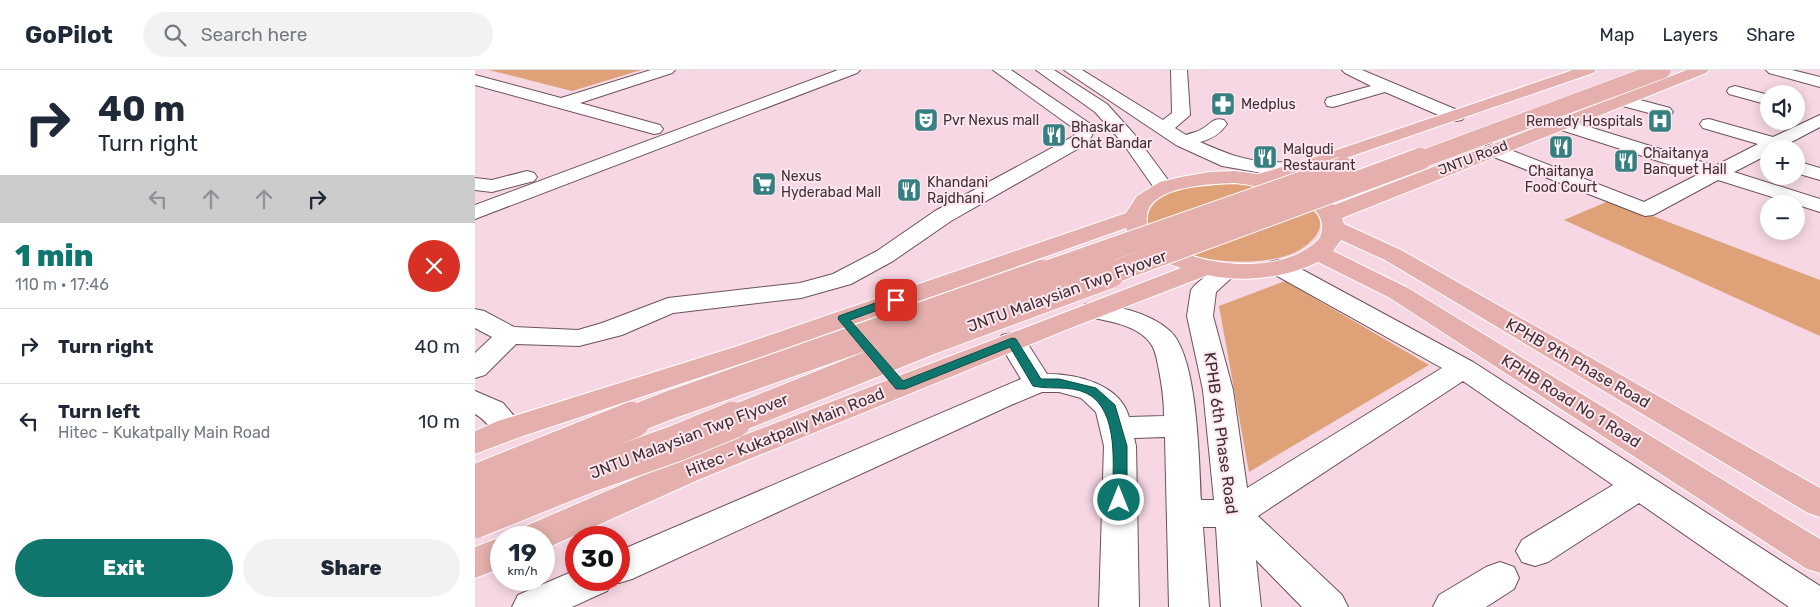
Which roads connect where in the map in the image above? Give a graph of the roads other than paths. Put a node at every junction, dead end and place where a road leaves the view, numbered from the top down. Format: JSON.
{"nodes":[{"id":1,"x":667,"y":70,"type":"edge"},
{"id":2,"x":817,"y":70,"type":"edge"},
{"id":3,"x":853,"y":70,"type":"edge"},
{"id":4,"x":1001,"y":70,"type":"edge"},
{"id":5,"x":1044,"y":70,"type":"edge"},
{"id":6,"x":1072,"y":70,"type":"edge"},
{"id":7,"x":1164,"y":70,"type":"edge"},
{"id":8,"x":1179,"y":70,"type":"edge"},
{"id":9,"x":1350,"y":70,"type":"edge"},
{"id":10,"x":1588,"y":70,"type":"edge"},
{"id":11,"x":1619,"y":70,"type":"edge"},
{"id":12,"x":1662,"y":70,"type":"edge"},
{"id":13,"x":1701,"y":70,"type":"edge"},
{"id":14,"x":1774,"y":70,"type":"edge"},
{"id":15,"x":475,"y":80,"type":"edge"},
{"id":16,"x":1820,"y":82,"type":"edge"},
{"id":17,"x":1386,"y":87,"type":"junction"},
{"id":18,"x":1735,"y":91,"type":"dead end"},
{"id":19,"x":1760,"y":98,"type":"edge"},
{"id":20,"x":1087,"y":100,"type":"junction"},
{"id":21,"x":1625,"y":101,"type":"junction"},
{"id":22,"x":1333,"y":102,"type":"dead end"},
{"id":23,"x":561,"y":104,"type":"junction"},
{"id":24,"x":1052,"y":106,"type":"junction"},
{"id":25,"x":1137,"y":110,"type":"junction"},
{"id":26,"x":1664,"y":112,"type":"dead end"},
{"id":27,"x":1456,"y":116,"type":"junction"},
{"id":28,"x":1814,"y":120,"type":"edge"},
{"id":29,"x":1218,"y":124,"type":"dead end"},
{"id":30,"x":1564,"y":124,"type":"junction"},
{"id":31,"x":1709,"y":124,"type":"dead end"},
{"id":32,"x":654,"y":129,"type":"junction"},
{"id":33,"x":1163,"y":129,"type":"junction"},
{"id":34,"x":1783,"y":140,"type":"edge"},
{"id":35,"x":1183,"y":141,"type":"junction"},
{"id":36,"x":1493,"y":150,"type":"junction"},
{"id":37,"x":1760,"y":150,"type":"edge"},
{"id":38,"x":1760,"y":154,"type":"edge"},
{"id":39,"x":1298,"y":168,"type":"junction"},
{"id":40,"x":1805,"y":170,"type":"edge"},
{"id":41,"x":1718,"y":173,"type":"junction"},
{"id":42,"x":1820,"y":174,"type":"edge"},
{"id":43,"x":1261,"y":180,"type":"junction"},
{"id":44,"x":475,"y":184,"type":"edge"},
{"id":45,"x":1164,"y":188,"type":"junction"},
{"id":46,"x":1820,"y":206,"type":"edge"},
{"id":47,"x":475,"y":212,"type":"edge"},
{"id":48,"x":1135,"y":217,"type":"junction"},
{"id":49,"x":1331,"y":221,"type":"junction"},
{"id":50,"x":1317,"y":253,"type":"junction"},
{"id":51,"x":1279,"y":267,"type":"junction"},
{"id":52,"x":1217,"y":269,"type":"junction"},
{"id":53,"x":1094,"y":310,"type":"junction"},
{"id":54,"x":475,"y":317,"type":"edge"},
{"id":55,"x":843,"y":319,"type":"junction"},
{"id":56,"x":509,"y":335,"type":"junction"},
{"id":57,"x":1012,"y":342,"type":"junction"},
{"id":58,"x":1463,"y":368,"type":"junction"},
{"id":59,"x":475,"y":369,"type":"edge"},
{"id":60,"x":1037,"y":383,"type":"junction"},
{"id":61,"x":900,"y":386,"type":"junction"},
{"id":62,"x":475,"y":402,"type":"edge"},
{"id":63,"x":1181,"y":426,"type":"junction"},
{"id":64,"x":1115,"y":428,"type":"junction"},
{"id":65,"x":509,"y":429,"type":"junction"},
{"id":66,"x":475,"y":443,"type":"edge"},
{"id":67,"x":475,"y":483,"type":"edge"},
{"id":68,"x":1639,"y":486,"type":"junction"},
{"id":69,"x":1820,"y":504,"type":"edge"},
{"id":70,"x":1185,"y":513,"type":"junction"},
{"id":71,"x":1233,"y":514,"type":"junction"},
{"id":72,"x":475,"y":520,"type":"edge"},
{"id":73,"x":555,"y":529,"type":"edge"},
{"id":74,"x":1535,"y":551,"type":"dead end"},
{"id":75,"x":490,"y":557,"type":"edge"},
{"id":76,"x":1820,"y":558,"type":"edge"},
{"id":77,"x":475,"y":563,"type":"edge"},
{"id":78,"x":630,"y":563,"type":"edge"},
{"id":79,"x":1500,"y":578,"type":"dead end"},
{"id":80,"x":568,"y":591,"type":"edge"},
{"id":81,"x":1814,"y":606,"type":"edge"},
{"id":82,"x":532,"y":607,"type":"edge"},
{"id":83,"x":1119,"y":607,"type":"edge"},
{"id":84,"x":1189,"y":607,"type":"edge"},
{"id":85,"x":1241,"y":607,"type":"edge"},
{"id":86,"x":1328,"y":607,"type":"edge"},
{"id":87,"x":1453,"y":607,"type":"edge"}],
"edges":[{"from":1,"to":23,"type":"street"},
{"from":2,"to":32,"type":"street"},
{"from":3,"to":47,"type":"street"},
{"from":4,"to":24,"type":"street"},
{"from":5,"to":20,"type":"street"},
{"from":6,"to":25,"type":"street"},
{"from":7,"to":25,"type":"street"},
{"from":8,"to":33,"type":"street"},
{"from":9,"to":17,"type":"street"},
{"from":10,"to":27,"type":"main road"},
{"from":11,"to":67,"type":"main road","name":"JNTU Malaysian Twp Flyover","bridge":true},
{"from":12,"to":72,"type":"main road","name":"JNTU Malaysian Twp Flyover","bridge":true},
{"from":13,"to":21,"type":"main road","name":"JNTU Road"},
{"from":14,"to":16,"type":"street"},
{"from":15,"to":23,"type":"street"},
{"from":17,"to":22,"type":"street"},
{"from":17,"to":27,"type":"street"},
{"from":18,"to":19,"type":"street"},
{"from":20,"to":24,"type":"street"},
{"from":20,"to":45,"type":"street"},
{"from":21,"to":26,"type":"street"},
{"from":21,"to":30,"type":"main road","name":"JNTU Road"},
{"from":23,"to":32,"type":"street"},
{"from":24,"to":56,"type":"street"},
{"from":25,"to":33,"type":"street"},
{"from":27,"to":39,"type":"main road"},
{"from":28,"to":34,"type":"street"},
{"from":29,"to":35,"type":"street"},
{"from":30,"to":36,"type":"main road","name":"JNTU Road"},
{"from":30,"to":41,"type":"street"},
{"from":31,"to":37,"type":"street"},
{"from":32,"to":44,"type":"street"},
{"from":33,"to":35,"type":"street"},
{"from":35,"to":39,"type":"street"},
{"from":36,"to":41,"type":"street"},
{"from":36,"to":49,"type":"main road","name":"JNTU Road"},
{"from":38,"to":41,"type":"street"},
{"from":39,"to":43,"type":"main road"},
{"from":40,"to":42,"type":"street"},
{"from":41,"to":46,"type":"street"},
{"from":43,"to":45,"type":"main road"},
{"from":43,"to":49,"type":"main road","name":"KPHB 9th Phase Road"},
{"from":45,"to":48,"type":"main road"},
{"from":48,"to":52,"type":"main road"},
{"from":48,"to":55,"type":"main road"},
{"from":49,"to":50,"type":"main road"},
{"from":49,"to":69,"type":"main road","name":"KPHB 9th Phase Road"},
{"from":50,"to":51,"type":"main road"},
{"from":50,"to":76,"type":"main road","name":"KPHB Road No 1 Road"},
{"from":51,"to":52,"type":"main road"},
{"from":51,"to":58,"type":"street"},
{"from":52,"to":53,"type":"main road","name":"Hitec - Kukatpally Main Road"},
{"from":52,"to":71,"type":"street","name":"KPHB 6th Phase Road"},
{"from":53,"to":57,"type":"main road","name":"Hitec - Kukatpally Main Road"},
{"from":53,"to":63,"type":"street"},
{"from":54,"to":56,"type":"street"},
{"from":55,"to":61,"type":"main road"},
{"from":55,"to":65,"type":"main road"},
{"from":56,"to":59,"type":"street"},
{"from":57,"to":60,"type":"street"},
{"from":57,"to":61,"type":"main road","name":"Hitec - Kukatpally Main Road"},
{"from":58,"to":68,"type":"street"},
{"from":58,"to":71,"type":"street"},
{"from":60,"to":64,"type":"street"},
{"from":60,"to":78,"type":"street"},
{"from":61,"to":73,"type":"main road","name":"Hitec - Kukatpally Main Road"},
{"from":62,"to":65,"type":"street"},
{"from":63,"to":64,"type":"street"},
{"from":63,"to":70,"type":"street"},
{"from":64,"to":83,"type":"street"},
{"from":65,"to":66,"type":"main road"},
{"from":68,"to":74,"type":"street"},
{"from":68,"to":81,"type":"street"},
{"from":70,"to":71,"type":"street"},
{"from":70,"to":84,"type":"street"},
{"from":71,"to":85,"type":"street","name":"KPHB 6th Phase Road"},
{"from":71,"to":86,"type":"street"},
{"from":75,"to":77,"type":"main road"},
{"from":79,"to":87,"type":"street"},
{"from":80,"to":82,"type":"street"}]}
